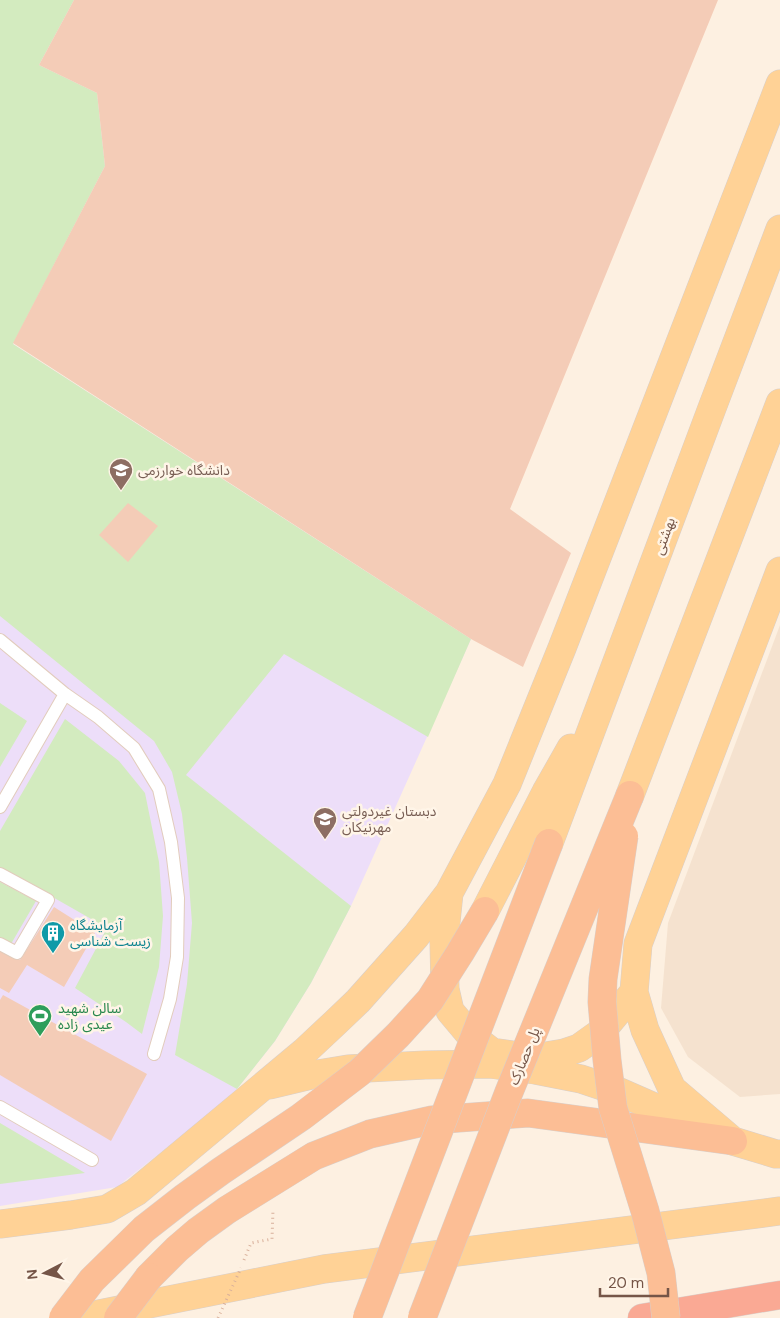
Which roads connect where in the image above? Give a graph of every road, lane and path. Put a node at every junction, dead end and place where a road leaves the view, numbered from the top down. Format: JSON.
{"nodes":[{"id":1,"x":780,"y":84,"type":"edge"},
{"id":2,"x":780,"y":229,"type":"edge"},
{"id":3,"x":780,"y":403,"type":"edge"},
{"id":4,"x":780,"y":571,"type":"edge"},
{"id":5,"x":0,"y":640,"type":"edge"},
{"id":6,"x":612,"y":675,"type":"junction"},
{"id":7,"x":65,"y":694,"type":"junction"},
{"id":8,"x":630,"y":795,"type":"junction"},
{"id":9,"x":0,"y":807,"type":"edge"},
{"id":10,"x":550,"y":844,"type":"joint"},
{"id":11,"x":0,"y":874,"type":"edge"},
{"id":12,"x":449,"y":893,"type":"junction"},
{"id":13,"x":485,"y":911,"type":"joint"},
{"id":14,"x":0,"y":944,"type":"edge"},
{"id":15,"x":634,"y":992,"type":"junction"},
{"id":16,"x":154,"y":1054,"type":"dead end"},
{"id":17,"x":263,"y":1087,"type":"junction"},
{"id":18,"x":0,"y":1107,"type":"edge"},
{"id":19,"x":733,"y":1141,"type":"junction"},
{"id":20,"x":780,"y":1154,"type":"edge"},
{"id":21,"x":92,"y":1160,"type":"dead end"},
{"id":22,"x":780,"y":1211,"type":"edge"},
{"id":23,"x":0,"y":1224,"type":"edge"},
{"id":24,"x":272,"y":1239,"type":"dead end"},
{"id":25,"x":780,"y":1295,"type":"edge"},
{"id":26,"x":63,"y":1318,"type":"edge"},
{"id":27,"x":79,"y":1318,"type":"edge"},
{"id":28,"x":118,"y":1318,"type":"edge"},
{"id":29,"x":218,"y":1318,"type":"edge"},
{"id":30,"x":367,"y":1318,"type":"edge"},
{"id":31,"x":422,"y":1318,"type":"edge"},
{"id":32,"x":642,"y":1318,"type":"edge"},
{"id":33,"x":666,"y":1318,"type":"edge"}],
"edges":[{"from":1,"to":12,"type":"main road"},
{"from":2,"to":6,"type":"main road","name":"بهشتى"},
{"from":3,"to":8,"type":"main road"},
{"from":4,"to":15,"type":"main road"},
{"from":5,"to":7,"type":"lane"},
{"from":6,"to":10,"type":"main road","name":"بهشتى"},
{"from":6,"to":13,"type":"main road"},
{"from":7,"to":9,"type":"lane"},
{"from":7,"to":16,"type":"lane"},
{"from":8,"to":31,"type":"highway","name":"پل حصارک","bridge":true},
{"from":8,"to":33,"type":"highway","bridge":true},
{"from":10,"to":30,"type":"highway","bridge":true},
{"from":11,"to":14,"type":"lane"},
{"from":12,"to":15,"type":"main road"},
{"from":12,"to":17,"type":"main road"},
{"from":13,"to":26,"type":"highway","bridge":true},
{"from":15,"to":19,"type":"main road"},
{"from":17,"to":19,"type":"main road"},
{"from":17,"to":23,"type":"main road"},
{"from":18,"to":21,"type":"lane"},
{"from":19,"to":20,"type":"main road"},
{"from":19,"to":28,"type":"highway","bridge":true},
{"from":22,"to":27,"type":"main road"},
{"from":24,"to":29,"type":"path","bridge":true},
{"from":25,"to":32,"type":"highway"}]}
